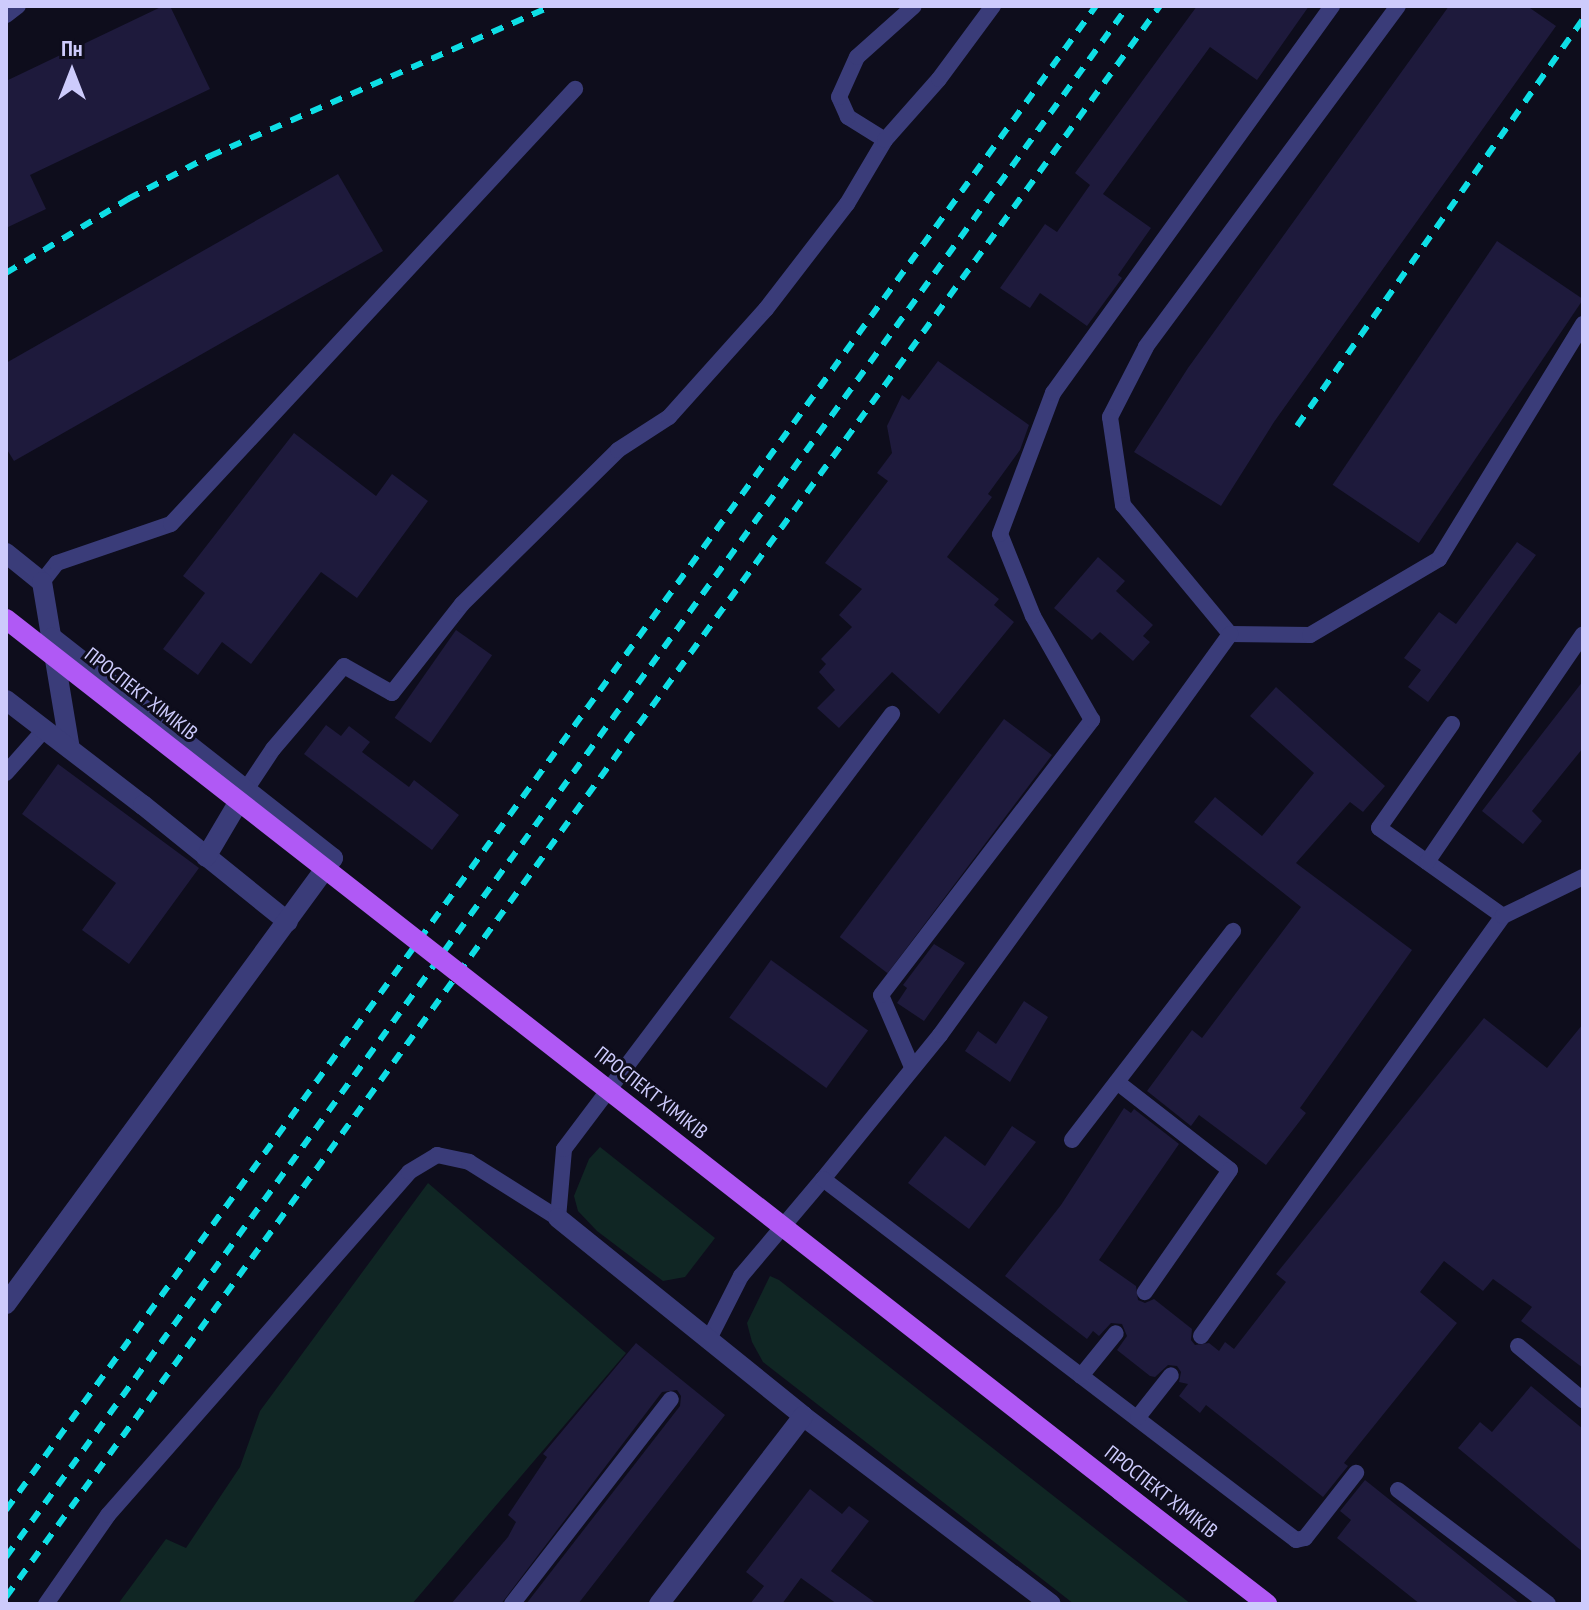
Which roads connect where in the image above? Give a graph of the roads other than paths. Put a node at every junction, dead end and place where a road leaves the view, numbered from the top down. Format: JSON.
{"nodes":[{"id":1,"x":18,"y":6,"type":"edge"},
{"id":2,"x":914,"y":6,"type":"edge"},
{"id":3,"x":993,"y":6,"type":"edge"},
{"id":4,"x":1332,"y":6,"type":"edge"},
{"id":5,"x":1398,"y":6,"type":"edge"},
{"id":6,"x":6,"y":15,"type":"edge"},
{"id":7,"x":575,"y":89,"type":"dead end"},
{"id":8,"x":885,"y":140,"type":"junction"},
{"id":9,"x":1583,"y":324,"type":"edge"},
{"id":10,"x":6,"y":553,"type":"edge"},
{"id":11,"x":42,"y":582,"type":"junction"},
{"id":12,"x":6,"y":619,"type":"edge"},
{"id":13,"x":1230,"y":634,"type":"junction"},
{"id":14,"x":1583,"y":634,"type":"edge"},
{"id":15,"x":52,"y":638,"type":"junction"},
{"id":16,"x":6,"y":700,"type":"edge"},
{"id":17,"x":892,"y":714,"type":"dead end"},
{"id":18,"x":1452,"y":724,"type":"dead end"},
{"id":19,"x":44,"y":730,"type":"junction"},
{"id":20,"x":70,"y":749,"type":"junction"},
{"id":21,"x":6,"y":773,"type":"edge"},
{"id":22,"x":245,"y":791,"type":"junction"},
{"id":23,"x":206,"y":857,"type":"junction"},
{"id":24,"x":1427,"y":862,"type":"junction"},
{"id":25,"x":1583,"y":877,"type":"edge"},
{"id":26,"x":1503,"y":916,"type":"junction"},
{"id":27,"x":288,"y":922,"type":"junction"},
{"id":28,"x":1233,"y":931,"type":"dead end"},
{"id":29,"x":912,"y":1067,"type":"junction"},
{"id":30,"x":1117,"y":1082,"type":"junction"},
{"id":31,"x":1072,"y":1140,"type":"dead end"},
{"id":32,"x":823,"y":1179,"type":"junction"},
{"id":33,"x":558,"y":1218,"type":"junction"},
{"id":34,"x":1145,"y":1292,"type":"dead end"},
{"id":35,"x":6,"y":1304,"type":"edge"},
{"id":36,"x":1116,"y":1333,"type":"dead end"},
{"id":37,"x":1201,"y":1336,"type":"dead end"},
{"id":38,"x":708,"y":1341,"type":"junction"},
{"id":39,"x":1518,"y":1346,"type":"dead end"},
{"id":40,"x":1171,"y":1375,"type":"dead end"},
{"id":41,"x":1081,"y":1376,"type":"junction"},
{"id":42,"x":671,"y":1399,"type":"dead end"},
{"id":43,"x":1583,"y":1400,"type":"edge"},
{"id":44,"x":803,"y":1416,"type":"junction"},
{"id":45,"x":1138,"y":1417,"type":"junction"},
{"id":46,"x":1356,"y":1473,"type":"dead end"},
{"id":47,"x":1398,"y":1490,"type":"dead end"},
{"id":48,"x":46,"y":1604,"type":"edge"},
{"id":49,"x":512,"y":1604,"type":"edge"},
{"id":50,"x":659,"y":1604,"type":"edge"},
{"id":51,"x":1051,"y":1604,"type":"edge"},
{"id":52,"x":1267,"y":1604,"type":"edge"},
{"id":53,"x":1548,"y":1604,"type":"edge"}],
"edges":[{"from":1,"to":6,"type":"lane"},
{"from":2,"to":8,"type":"lane"},
{"from":3,"to":8,"type":"lane"},
{"from":4,"to":29,"type":"lane"},
{"from":5,"to":13,"type":"lane"},
{"from":7,"to":11,"type":"lane"},
{"from":8,"to":22,"type":"lane"},
{"from":9,"to":13,"type":"lane"},
{"from":10,"to":11,"type":"street"},
{"from":11,"to":15,"type":"street"},
{"from":12,"to":52,"type":"main road","name":"ПРОСПЕКТ ХІМІКІВ","bridge":true},
{"from":13,"to":29,"type":"lane"},
{"from":14,"to":24,"type":"lane"},
{"from":15,"to":20,"type":"street"},
{"from":15,"to":22,"type":"street"},
{"from":16,"to":19,"type":"street"},
{"from":17,"to":33,"type":"lane"},
{"from":18,"to":24,"type":"lane"},
{"from":19,"to":20,"type":"street"},
{"from":19,"to":21,"type":"lane"},
{"from":20,"to":23,"type":"street"},
{"from":22,"to":23,"type":"street"},
{"from":22,"to":27,"type":"street"},
{"from":23,"to":27,"type":"street"},
{"from":24,"to":26,"type":"lane"},
{"from":25,"to":26,"type":"lane"},
{"from":26,"to":37,"type":"lane"},
{"from":27,"to":35,"type":"street"},
{"from":28,"to":30,"type":"lane"},
{"from":29,"to":32,"type":"lane"},
{"from":30,"to":31,"type":"lane"},
{"from":30,"to":34,"type":"lane"},
{"from":32,"to":38,"type":"lane"},
{"from":32,"to":41,"type":"lane"},
{"from":33,"to":38,"type":"street"},
{"from":33,"to":48,"type":"lane"},
{"from":36,"to":41,"type":"lane"},
{"from":38,"to":44,"type":"street"},
{"from":39,"to":43,"type":"lane"},
{"from":40,"to":45,"type":"lane"},
{"from":41,"to":45,"type":"lane"},
{"from":42,"to":49,"type":"lane"},
{"from":44,"to":50,"type":"street"},
{"from":44,"to":51,"type":"street"},
{"from":45,"to":46,"type":"lane"},
{"from":47,"to":53,"type":"lane"}]}
